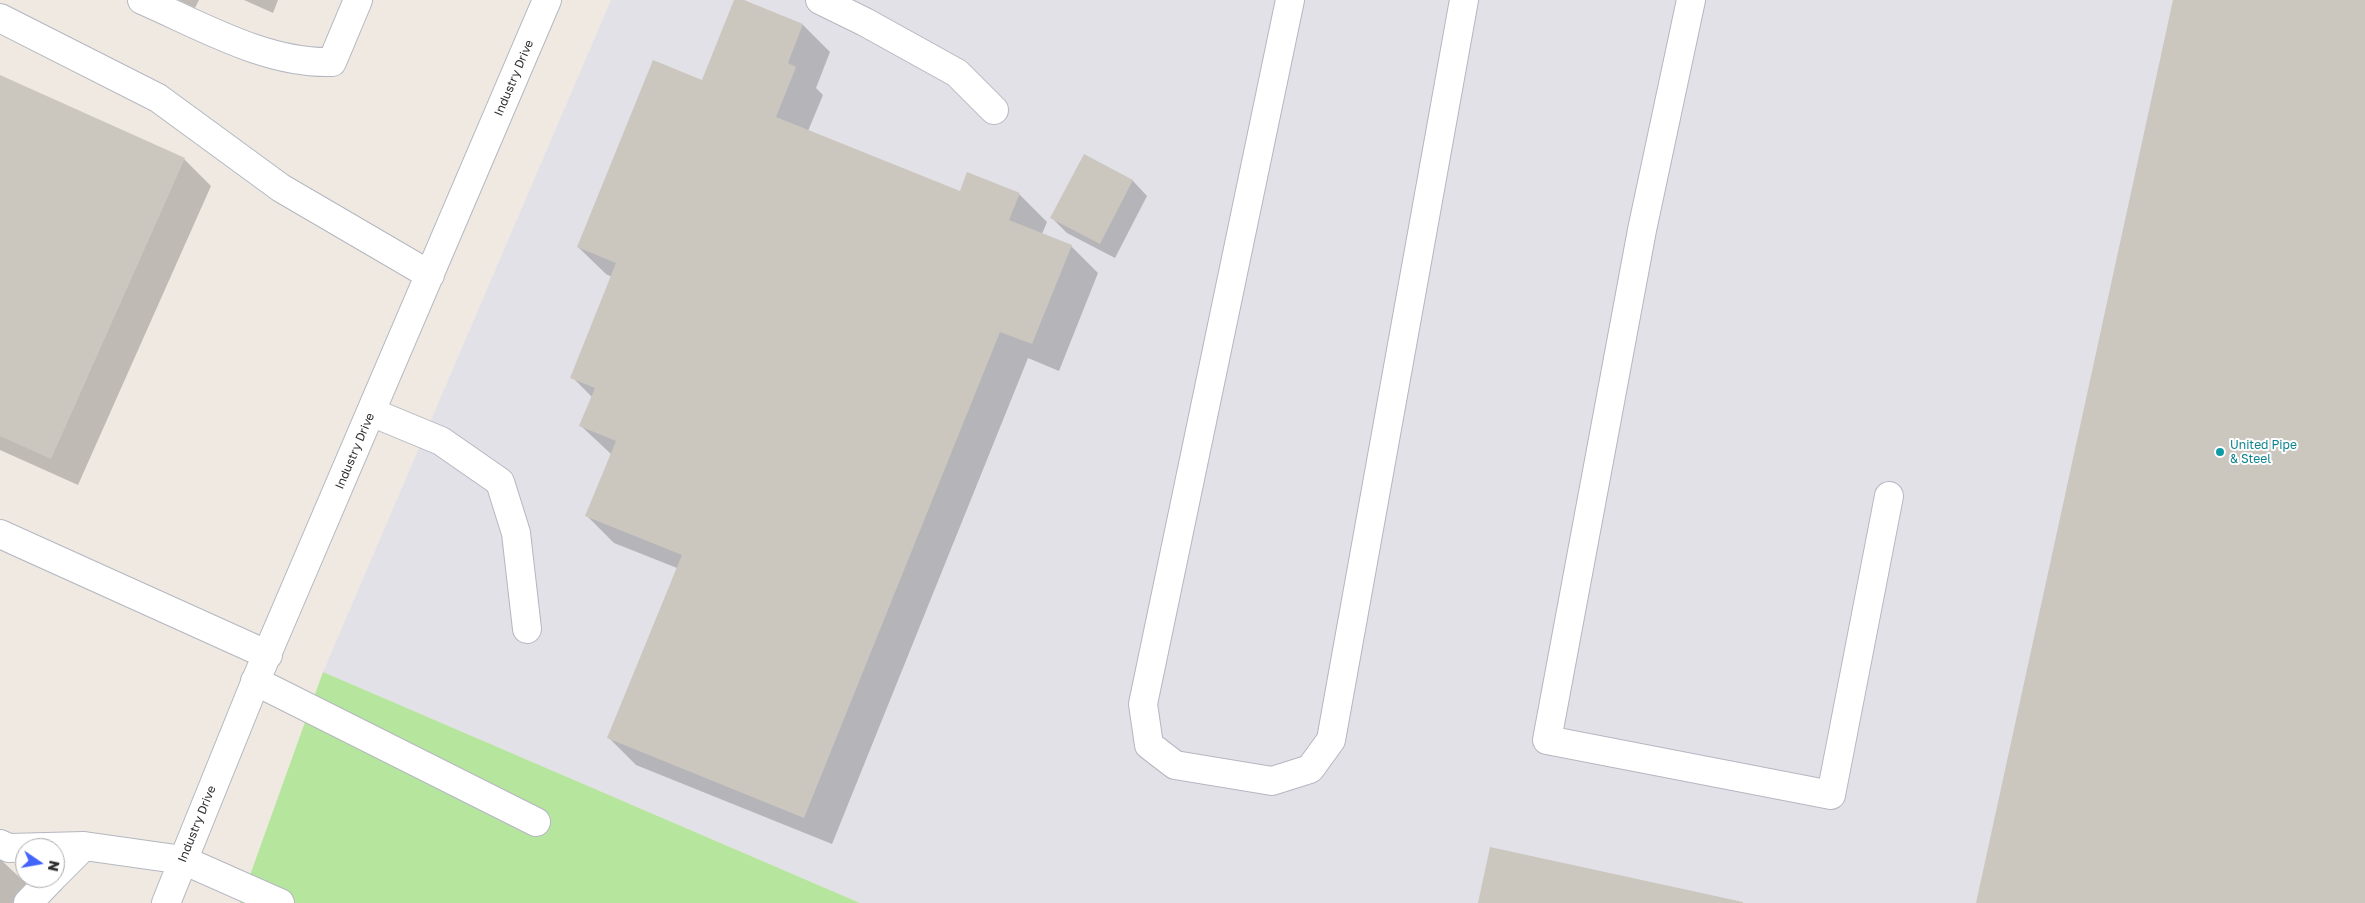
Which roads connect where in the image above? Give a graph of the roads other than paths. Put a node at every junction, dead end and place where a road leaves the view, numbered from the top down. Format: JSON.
{"nodes":[{"id":1,"x":142,"y":0,"type":"edge"},
{"id":2,"x":358,"y":0,"type":"edge"},
{"id":3,"x":547,"y":0,"type":"edge"},
{"id":4,"x":820,"y":0,"type":"edge"},
{"id":5,"x":1290,"y":0,"type":"edge"},
{"id":6,"x":1464,"y":0,"type":"edge"},
{"id":7,"x":1691,"y":0,"type":"edge"},
{"id":8,"x":0,"y":18,"type":"edge"},
{"id":9,"x":994,"y":110,"type":"dead end"},
{"id":10,"x":430,"y":275,"type":"junction"},
{"id":11,"x":372,"y":412,"type":"junction"},
{"id":12,"x":1889,"y":496,"type":"dead end"},
{"id":13,"x":0,"y":534,"type":"edge"},
{"id":14,"x":527,"y":629,"type":"dead end"},
{"id":15,"x":268,"y":655,"type":"junction"},
{"id":16,"x":255,"y":681,"type":"junction"},
{"id":17,"x":536,"y":822,"type":"dead end"},
{"id":18,"x":0,"y":844,"type":"edge"},
{"id":19,"x":84,"y":846,"type":"junction"},
{"id":20,"x":183,"y":860,"type":"junction"},
{"id":21,"x":65,"y":865,"type":"edge"},
{"id":22,"x":42,"y":888,"type":"edge"},
{"id":23,"x":28,"y":903,"type":"edge"},
{"id":24,"x":166,"y":903,"type":"edge"},
{"id":25,"x":280,"y":903,"type":"edge"}],
"edges":[{"from":1,"to":2,"type":"street"},
{"from":3,"to":10,"type":"street","name":"Industry Drive"},
{"from":4,"to":9,"type":"street"},
{"from":5,"to":6,"type":"street"},
{"from":7,"to":12,"type":"street"},
{"from":8,"to":10,"type":"street"},
{"from":10,"to":11,"type":"street","name":"Industry Drive"},
{"from":11,"to":14,"type":"street"},
{"from":11,"to":15,"type":"street","name":"Industry Drive"},
{"from":13,"to":15,"type":"street"},
{"from":15,"to":16,"type":"street","name":"Industry Drive"},
{"from":16,"to":17,"type":"street"},
{"from":16,"to":20,"type":"street","name":"Industry Drive"},
{"from":18,"to":19,"type":"street"},
{"from":19,"to":20,"type":"street"},
{"from":19,"to":21,"type":"street"},
{"from":20,"to":24,"type":"street","name":"Industry Drive"},
{"from":20,"to":25,"type":"street"},
{"from":22,"to":23,"type":"street"}]}
